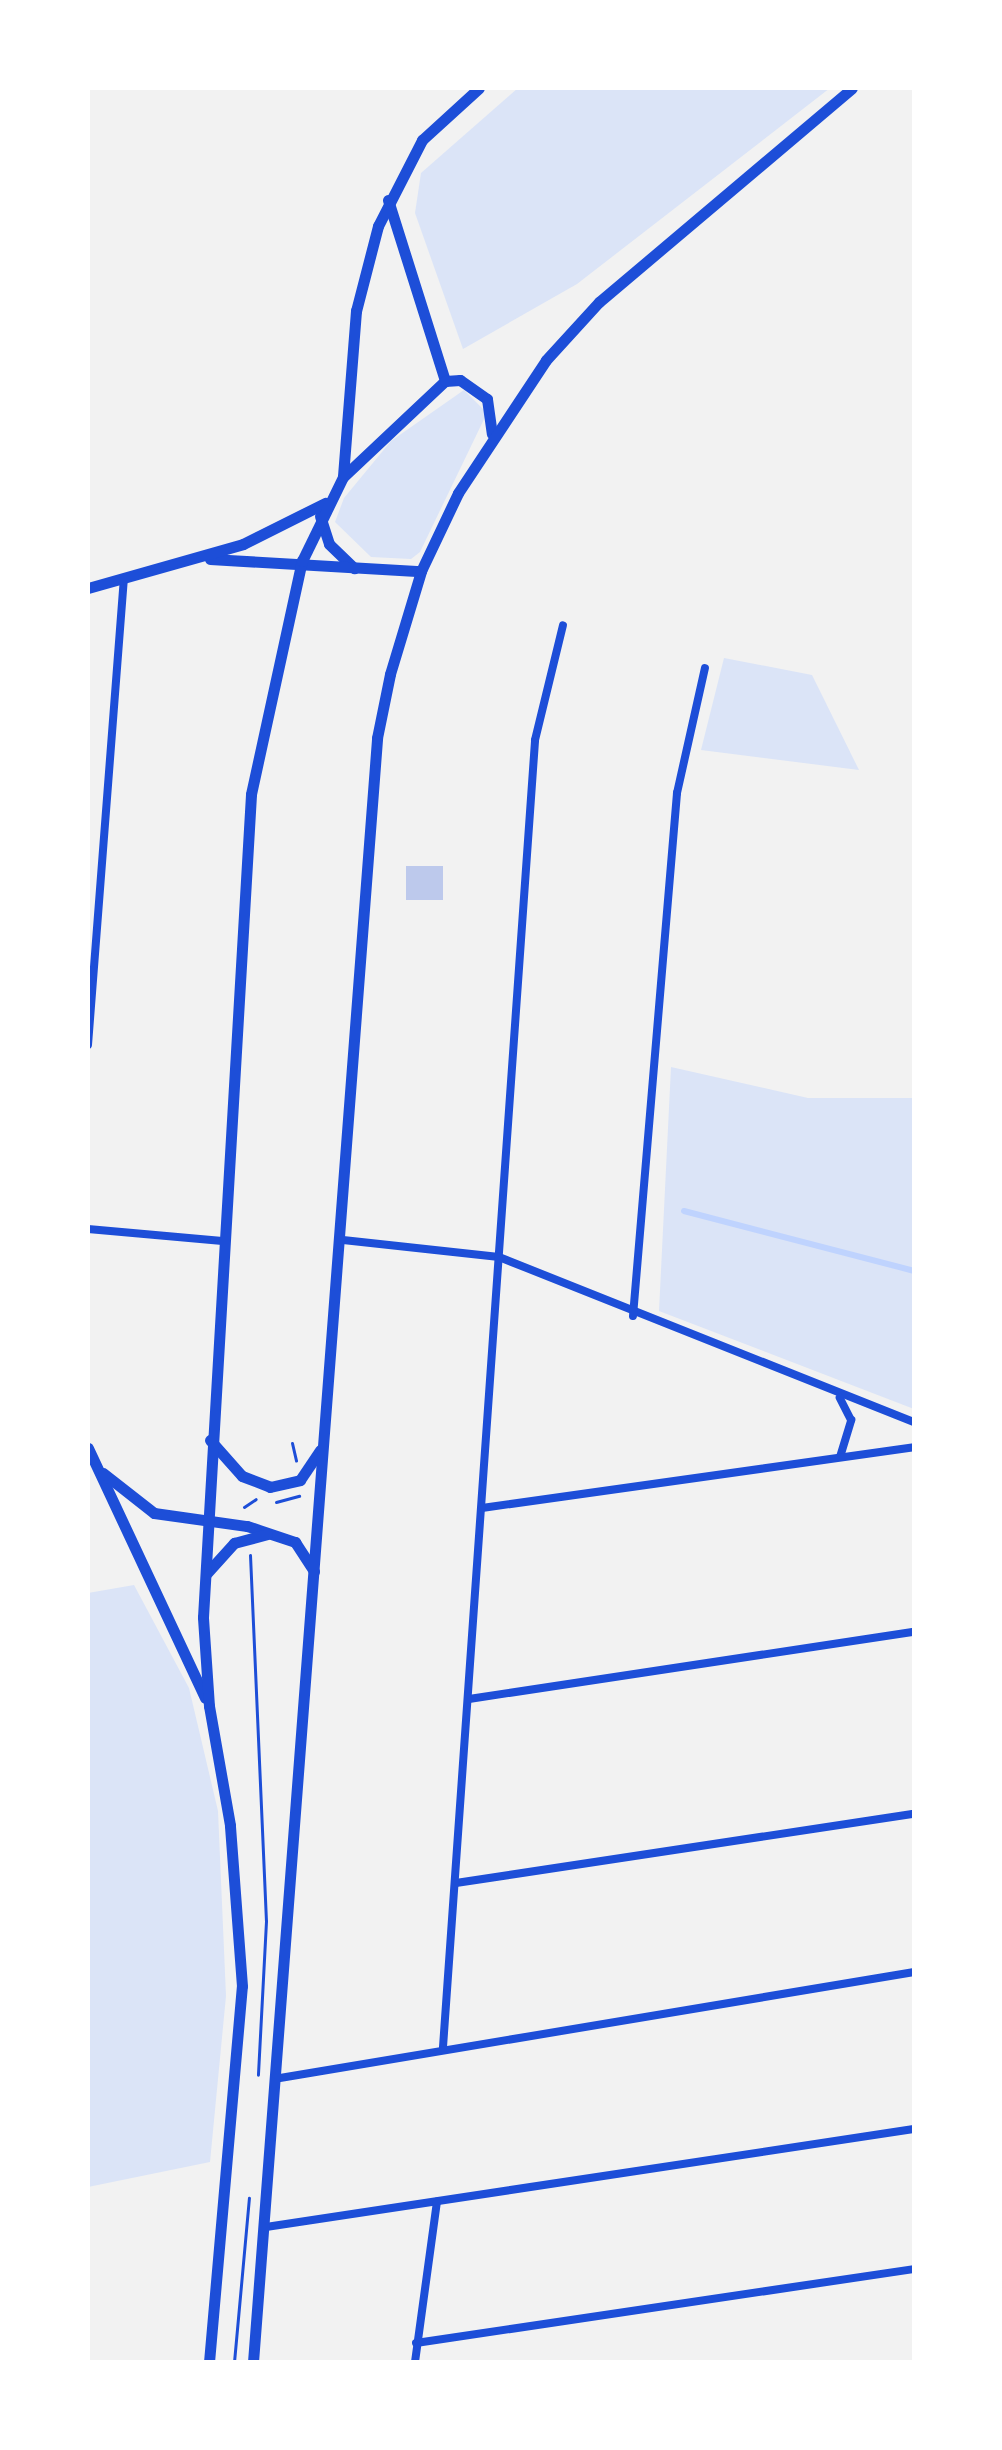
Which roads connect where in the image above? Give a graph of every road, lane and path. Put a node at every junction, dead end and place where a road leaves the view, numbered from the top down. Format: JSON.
{"nodes":[{"id":1,"x":479,"y":88,"type":"edge"},
{"id":2,"x":852,"y":88,"type":"edge"},
{"id":3,"x":388,"y":200,"type":"junction"},
{"id":4,"x":445,"y":381,"type":"junction"},
{"id":5,"x":491,"y":434,"type":"junction"},
{"id":6,"x":343,"y":477,"type":"junction"},
{"id":7,"x":326,"y":503,"type":"junction"},
{"id":8,"x":320,"y":516,"type":"junction"},
{"id":9,"x":201,"y":558,"type":"junction"},
{"id":10,"x":302,"y":561,"type":"junction"},
{"id":11,"x":357,"y":571,"type":"junction"},
{"id":12,"x":421,"y":571,"type":"junction"},
{"id":13,"x":124,"y":579,"type":"junction"},
{"id":14,"x":88,"y":588,"type":"edge"},
{"id":15,"x":563,"y":625,"type":"dead end"},
{"id":16,"x":705,"y":668,"type":"dead end"},
{"id":17,"x":88,"y":1045,"type":"edge"},
{"id":18,"x":88,"y":1229,"type":"edge"},
{"id":19,"x":343,"y":1240,"type":"junction"},
{"id":20,"x":222,"y":1241,"type":"junction"},
{"id":21,"x":499,"y":1257,"type":"junction"},
{"id":22,"x":633,"y":1316,"type":"junction"},
{"id":23,"x":837,"y":1394,"type":"junction"},
{"id":24,"x":914,"y":1422,"type":"edge"},
{"id":25,"x":323,"y":1434,"type":"junction"},
{"id":26,"x":210,"y":1439,"type":"junction"},
{"id":27,"x":914,"y":1447,"type":"edge"},
{"id":28,"x":88,"y":1448,"type":"edge"},
{"id":29,"x":840,"y":1457,"type":"junction"},
{"id":30,"x":99,"y":1470,"type":"junction"},
{"id":31,"x":482,"y":1508,"type":"junction"},
{"id":32,"x":208,"y":1523,"type":"junction"},
{"id":33,"x":276,"y":1533,"type":"junction"},
{"id":34,"x":206,"y":1574,"type":"junction"},
{"id":35,"x":318,"y":1588,"type":"junction"},
{"id":36,"x":914,"y":1632,"type":"edge"},
{"id":37,"x":469,"y":1699,"type":"junction"},
{"id":38,"x":209,"y":1706,"type":"junction"},
{"id":39,"x":914,"y":1814,"type":"edge"},
{"id":40,"x":456,"y":1883,"type":"junction"},
{"id":41,"x":914,"y":1972,"type":"edge"},
{"id":42,"x":443,"y":2047,"type":"junction"},
{"id":43,"x":280,"y":2078,"type":"junction"},
{"id":44,"x":914,"y":2129,"type":"edge"},
{"id":45,"x":437,"y":2201,"type":"junction"},
{"id":46,"x":266,"y":2227,"type":"junction"},
{"id":47,"x":914,"y":2269,"type":"edge"},
{"id":48,"x":416,"y":2343,"type":"junction"},
{"id":49,"x":209,"y":2362,"type":"edge"},
{"id":50,"x":253,"y":2362,"type":"edge"},
{"id":51,"x":415,"y":2362,"type":"edge"}],
"edges":[{"from":1,"to":3,"type":"main road"},
{"from":2,"to":5,"type":"main road"},
{"from":3,"to":4,"type":"main road"},
{"from":3,"to":6,"type":"main road"},
{"from":4,"to":5,"type":"main road"},
{"from":4,"to":6,"type":"main road"},
{"from":5,"to":12,"type":"main road"},
{"from":6,"to":7,"type":"main road"},
{"from":7,"to":8,"type":"main road"},
{"from":7,"to":9,"type":"main road"},
{"from":8,"to":10,"type":"main road"},
{"from":8,"to":11,"type":"main road"},
{"from":9,"to":10,"type":"main road"},
{"from":9,"to":13,"type":"main road"},
{"from":10,"to":11,"type":"main road"},
{"from":10,"to":20,"type":"main road"},
{"from":11,"to":12,"type":"main road"},
{"from":12,"to":19,"type":"main road"},
{"from":13,"to":14,"type":"main road"},
{"from":13,"to":17,"type":"street"},
{"from":15,"to":21,"type":"street"},
{"from":16,"to":22,"type":"street"},
{"from":18,"to":20,"type":"street"},
{"from":19,"to":21,"type":"street"},
{"from":19,"to":25,"type":"main road"},
{"from":20,"to":26,"type":"main road"},
{"from":21,"to":22,"type":"street"},
{"from":21,"to":31,"type":"street"},
{"from":22,"to":23,"type":"street"},
{"from":23,"to":24,"type":"street"},
{"from":23,"to":29,"type":"street"},
{"from":25,"to":26,"type":"main road"},
{"from":25,"to":35,"type":"main road"},
{"from":26,"to":32,"type":"main road"},
{"from":27,"to":29,"type":"street"},
{"from":28,"to":30,"type":"main road"},
{"from":29,"to":31,"type":"street"},
{"from":30,"to":32,"type":"main road"},
{"from":30,"to":38,"type":"main road"},
{"from":31,"to":37,"type":"street"},
{"from":32,"to":33,"type":"main road"},
{"from":32,"to":34,"type":"main road"},
{"from":33,"to":34,"type":"main road"},
{"from":33,"to":35,"type":"main road"},
{"from":34,"to":38,"type":"main road"},
{"from":35,"to":43,"type":"main road"},
{"from":36,"to":37,"type":"street"},
{"from":37,"to":40,"type":"street"},
{"from":38,"to":49,"type":"main road"},
{"from":39,"to":40,"type":"street"},
{"from":40,"to":42,"type":"street"},
{"from":41,"to":42,"type":"street"},
{"from":42,"to":43,"type":"street"},
{"from":43,"to":46,"type":"main road"},
{"from":44,"to":45,"type":"street"},
{"from":45,"to":46,"type":"street"},
{"from":45,"to":48,"type":"street"},
{"from":46,"to":50,"type":"main road"},
{"from":47,"to":48,"type":"street"},
{"from":48,"to":51,"type":"street"}]}
